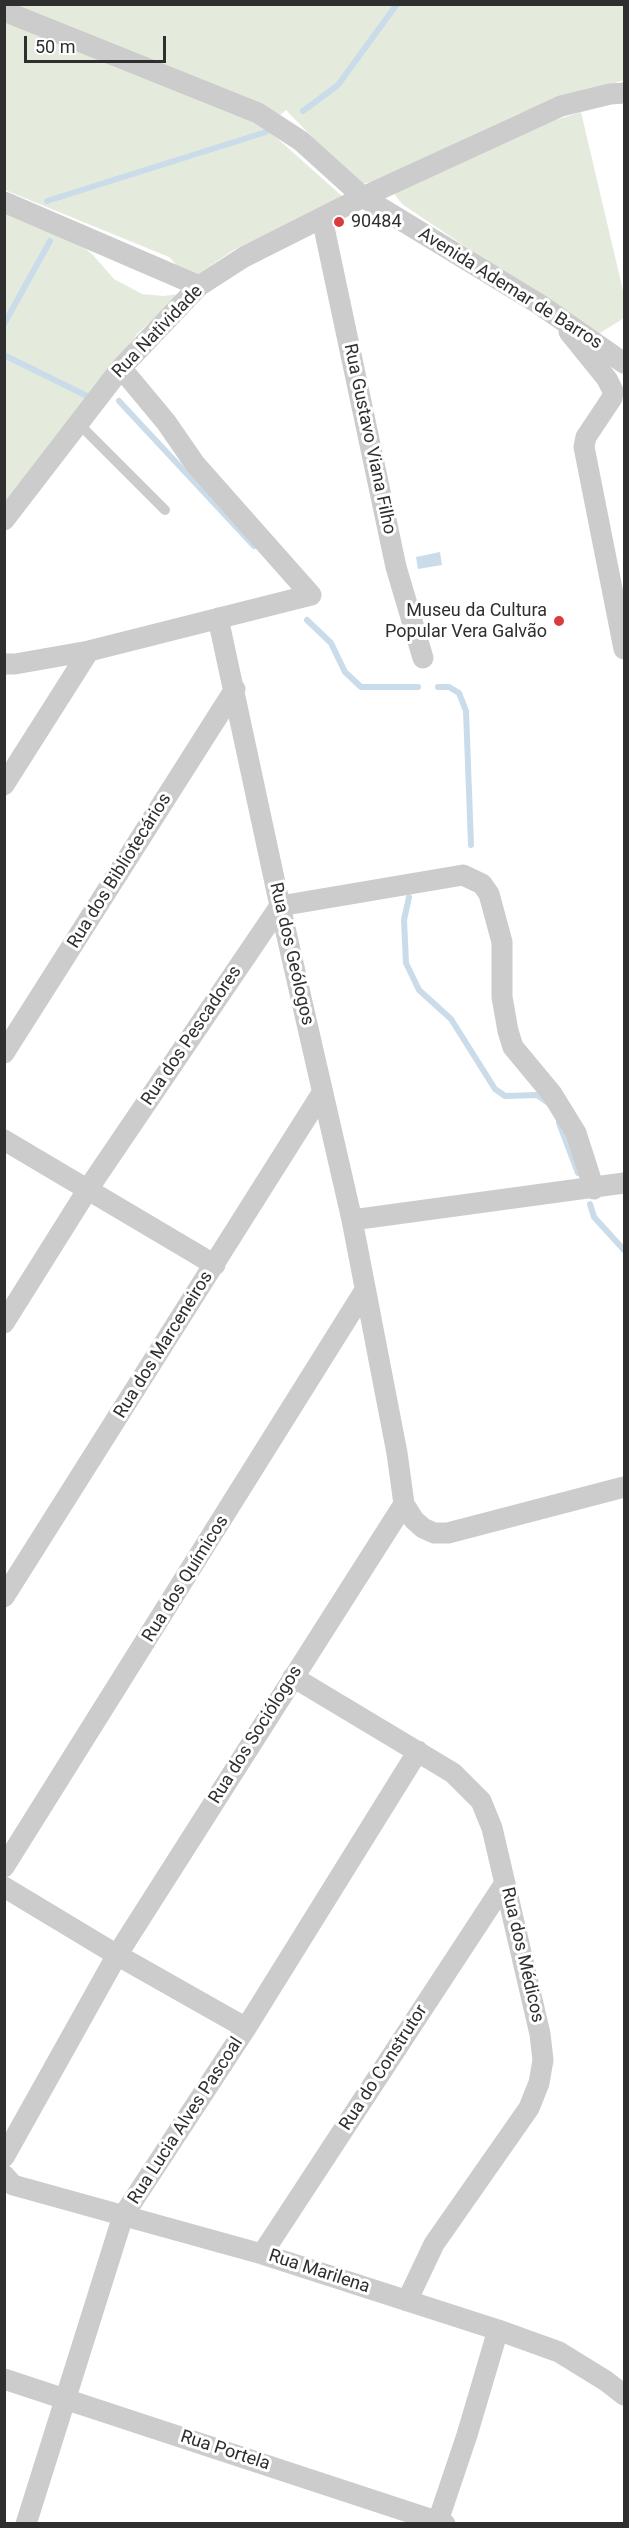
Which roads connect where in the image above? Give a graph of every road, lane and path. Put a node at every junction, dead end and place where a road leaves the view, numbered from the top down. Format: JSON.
{"nodes":[{"id":1,"x":4,"y":11,"type":"edge"},
{"id":2,"x":624,"y":93,"type":"edge"},
{"id":3,"x":363,"y":197,"type":"junction"},
{"id":4,"x":4,"y":202,"type":"edge"},
{"id":5,"x":322,"y":218,"type":"junction"},
{"id":6,"x":199,"y":286,"type":"junction"},
{"id":7,"x":555,"y":315,"type":"junction"},
{"id":8,"x":623,"y":362,"type":"edge"},
{"id":9,"x":120,"y":368,"type":"junction"},
{"id":10,"x":607,"y":379,"type":"junction"},
{"id":11,"x":78,"y":423,"type":"junction"},
{"id":12,"x":165,"y":510,"type":"dead end"},
{"id":13,"x":4,"y":520,"type":"edge"},
{"id":14,"x":219,"y":618,"type":"junction"},
{"id":15,"x":624,"y":649,"type":"edge"},
{"id":16,"x":89,"y":651,"type":"junction"},
{"id":17,"x":423,"y":658,"type":"dead end"},
{"id":18,"x":4,"y":664,"type":"edge"},
{"id":19,"x":235,"y":689,"type":"junction"},
{"id":20,"x":4,"y":785,"type":"edge"},
{"id":21,"x":280,"y":906,"type":"junction"},
{"id":22,"x":4,"y":1053,"type":"edge"},
{"id":23,"x":322,"y":1093,"type":"junction"},
{"id":24,"x":4,"y":1140,"type":"edge"},
{"id":25,"x":624,"y":1183,"type":"edge"},
{"id":26,"x":88,"y":1189,"type":"junction"},
{"id":27,"x":594,"y":1189,"type":"junction"},
{"id":28,"x":352,"y":1220,"type":"junction"},
{"id":29,"x":215,"y":1265,"type":"junction"},
{"id":30,"x":365,"y":1290,"type":"junction"},
{"id":31,"x":4,"y":1323,"type":"edge"},
{"id":32,"x":624,"y":1487,"type":"edge"},
{"id":33,"x":404,"y":1504,"type":"junction"},
{"id":34,"x":4,"y":1597,"type":"edge"},
{"id":35,"x":292,"y":1677,"type":"junction"},
{"id":36,"x":418,"y":1751,"type":"junction"},
{"id":37,"x":4,"y":1867,"type":"edge"},
{"id":38,"x":505,"y":1883,"type":"junction"},
{"id":39,"x":4,"y":1887,"type":"edge"},
{"id":40,"x":117,"y":1955,"type":"junction"},
{"id":41,"x":246,"y":2028,"type":"junction"},
{"id":42,"x":4,"y":2157,"type":"edge"},
{"id":43,"x":4,"y":2175,"type":"edge"},
{"id":44,"x":123,"y":2216,"type":"junction"},
{"id":45,"x":262,"y":2254,"type":"junction"},
{"id":46,"x":407,"y":2301,"type":"junction"},
{"id":47,"x":498,"y":2330,"type":"junction"},
{"id":48,"x":4,"y":2379,"type":"edge"},
{"id":49,"x":624,"y":2396,"type":"edge"},
{"id":50,"x":66,"y":2398,"type":"junction"},
{"id":51,"x":26,"y":2523,"type":"edge"},
{"id":52,"x":440,"y":2523,"type":"edge"}],
"edges":[{"from":1,"to":3,"type":"street","name":"Avenida Ademar de Barros"},
{"from":2,"to":3,"type":"street","name":"Rua Natividade"},
{"from":3,"to":5,"type":"street","name":"Rua Natividade"},
{"from":3,"to":7,"type":"street","name":"Avenida Ademar de Barros"},
{"from":4,"to":6,"type":"street"},
{"from":5,"to":6,"type":"street","name":"Rua Natividade"},
{"from":5,"to":17,"type":"street","name":"Rua Gustavo Viana Filho"},
{"from":6,"to":9,"type":"street","name":"Rua Natividade"},
{"from":7,"to":8,"type":"street","name":"Avenida Ademar de Barros"},
{"from":7,"to":10,"type":"street"},
{"from":8,"to":10,"type":"street"},
{"from":9,"to":11,"type":"street","name":"Rua Natividade"},
{"from":9,"to":14,"type":"street"},
{"from":10,"to":15,"type":"street"},
{"from":11,"to":12,"type":"lane"},
{"from":11,"to":13,"type":"street","name":"Rua Natividade"},
{"from":14,"to":16,"type":"street"},
{"from":14,"to":19,"type":"street","name":"Rua dos Geólogos"},
{"from":16,"to":18,"type":"street"},
{"from":16,"to":20,"type":"street"},
{"from":19,"to":21,"type":"street","name":"Rua dos Geólogos"},
{"from":19,"to":22,"type":"street","name":"Rua dos Bibliotecários"},
{"from":21,"to":23,"type":"street","name":"Rua dos Geólogos"},
{"from":21,"to":26,"type":"street","name":"Rua dos Pescadores"},
{"from":21,"to":27,"type":"street"},
{"from":23,"to":28,"type":"street","name":"Rua dos Geólogos"},
{"from":23,"to":29,"type":"street","name":"Rua dos Marceneiros"},
{"from":24,"to":26,"type":"street"},
{"from":25,"to":27,"type":"street"},
{"from":26,"to":29,"type":"street"},
{"from":26,"to":31,"type":"street","name":"Rua dos Pescadores"},
{"from":27,"to":28,"type":"street"},
{"from":28,"to":30,"type":"street","name":"Rua dos Geólogos"},
{"from":29,"to":34,"type":"street","name":"Rua dos Marceneiros"},
{"from":30,"to":33,"type":"street"},
{"from":30,"to":37,"type":"street","name":"Rua dos Químicos"},
{"from":32,"to":33,"type":"street"},
{"from":33,"to":35,"type":"street","name":"Rua dos Sociólogos"},
{"from":35,"to":36,"type":"street","name":"Rua dos Médicos"},
{"from":35,"to":40,"type":"street","name":"Rua dos Sociólogos"},
{"from":36,"to":38,"type":"street","name":"Rua dos Médicos"},
{"from":36,"to":41,"type":"street","name":"Rua Lucia Alves Pascoal"},
{"from":38,"to":45,"type":"street","name":"Rua do Construtor"},
{"from":38,"to":46,"type":"street","name":"Rua dos Médicos"},
{"from":39,"to":40,"type":"street"},
{"from":40,"to":41,"type":"street"},
{"from":40,"to":42,"type":"street","name":"Rua dos Sociólogos"},
{"from":41,"to":44,"type":"street","name":"Rua Lucia Alves Pascoal"},
{"from":43,"to":44,"type":"street","name":"Rua Marilena"},
{"from":44,"to":45,"type":"street","name":"Rua Marilena"},
{"from":44,"to":50,"type":"street","name":"Rua Lucia Alves Pascoal"},
{"from":45,"to":46,"type":"street","name":"Rua Marilena"},
{"from":46,"to":47,"type":"street","name":"Rua Marilena"},
{"from":47,"to":49,"type":"street","name":"Rua Marilena"},
{"from":47,"to":52,"type":"street"},
{"from":48,"to":50,"type":"street","name":"Rua Portela"},
{"from":50,"to":51,"type":"street","name":"Rua Lucia Alves Pascoal"},
{"from":50,"to":52,"type":"street","name":"Rua Portela"}]}
